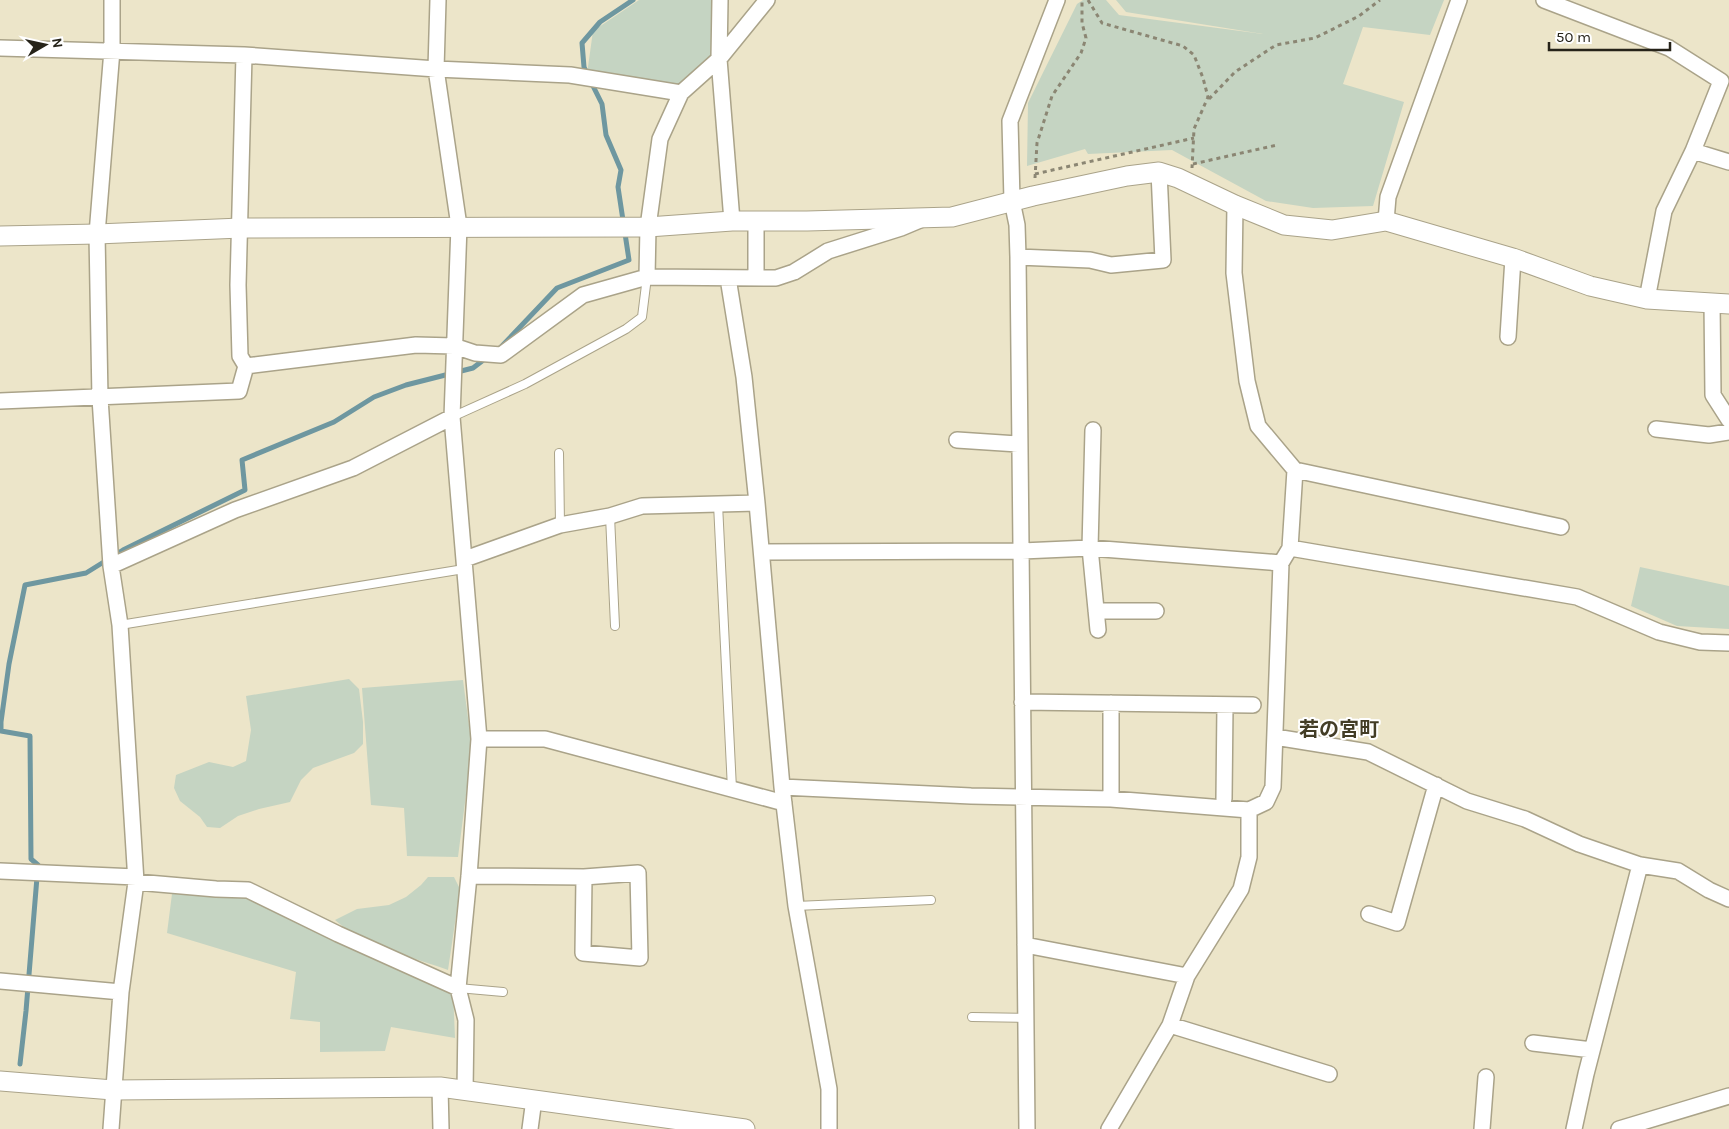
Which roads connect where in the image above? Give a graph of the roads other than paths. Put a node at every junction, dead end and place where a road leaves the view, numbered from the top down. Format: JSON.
{"nodes":[{"id":1,"x":112,"y":0,"type":"edge"},
{"id":2,"x":438,"y":0,"type":"edge"},
{"id":3,"x":720,"y":0,"type":"edge"},
{"id":4,"x":767,"y":0,"type":"edge"},
{"id":5,"x":1057,"y":0,"type":"edge"},
{"id":6,"x":1459,"y":0,"type":"edge"},
{"id":7,"x":1544,"y":0,"type":"edge"},
{"id":8,"x":0,"y":48,"type":"edge"},
{"id":9,"x":112,"y":50,"type":"junction"},
{"id":10,"x":244,"y":55,"type":"junction"},
{"id":11,"x":719,"y":59,"type":"junction"},
{"id":12,"x":436,"y":69,"type":"junction"},
{"id":13,"x":681,"y":93,"type":"junction"},
{"id":14,"x":1693,"y":151,"type":"junction"},
{"id":15,"x":1729,"y":162,"type":"edge"},
{"id":16,"x":1159,"y":172,"type":"junction"},
{"id":17,"x":1012,"y":201,"type":"junction"},
{"id":18,"x":1235,"y":205,"type":"junction"},
{"id":19,"x":922,"y":218,"type":"junction"},
{"id":20,"x":732,"y":221,"type":"junction"},
{"id":21,"x":1386,"y":221,"type":"junction"},
{"id":22,"x":756,"y":222,"type":"junction"},
{"id":23,"x":459,"y":226,"type":"junction"},
{"id":24,"x":648,"y":227,"type":"junction"},
{"id":25,"x":241,"y":228,"type":"junction"},
{"id":26,"x":96,"y":234,"type":"junction"},
{"id":27,"x":0,"y":236,"type":"edge"},
{"id":28,"x":1018,"y":257,"type":"junction"},
{"id":29,"x":1513,"y":258,"type":"junction"},
{"id":30,"x":647,"y":277,"type":"junction"},
{"id":31,"x":728,"y":278,"type":"junction"},
{"id":32,"x":756,"y":278,"type":"junction"},
{"id":33,"x":1647,"y":299,"type":"junction"},
{"id":34,"x":1720,"y":303,"type":"edge"},
{"id":35,"x":1508,"y":337,"type":"dead end"},
{"id":36,"x":454,"y":346,"type":"junction"},
{"id":37,"x":246,"y":366,"type":"junction"},
{"id":38,"x":100,"y":398,"type":"junction"},
{"id":39,"x":0,"y":401,"type":"edge"},
{"id":40,"x":452,"y":417,"type":"junction"},
{"id":41,"x":1729,"y":420,"type":"edge"},
{"id":42,"x":1656,"y":429,"type":"dead end"},
{"id":43,"x":1093,"y":430,"type":"dead end"},
{"id":44,"x":1729,"y":432,"type":"edge"},
{"id":45,"x":957,"y":440,"type":"dead end"},
{"id":46,"x":1018,"y":444,"type":"junction"},
{"id":47,"x":559,"y":453,"type":"dead end"},
{"id":48,"x":1295,"y":470,"type":"junction"},
{"id":49,"x":758,"y":503,"type":"junction"},
{"id":50,"x":718,"y":504,"type":"junction"},
{"id":51,"x":610,"y":516,"type":"junction"},
{"id":52,"x":560,"y":525,"type":"junction"},
{"id":53,"x":1561,"y":528,"type":"dead end"},
{"id":54,"x":1090,"y":548,"type":"junction"},
{"id":55,"x":1290,"y":548,"type":"junction"},
{"id":56,"x":1022,"y":551,"type":"junction"},
{"id":57,"x":762,"y":552,"type":"junction"},
{"id":58,"x":1281,"y":563,"type":"junction"},
{"id":59,"x":464,"y":564,"type":"junction"},
{"id":60,"x":111,"y":566,"type":"junction"},
{"id":61,"x":1096,"y":611,"type":"junction"},
{"id":62,"x":1156,"y":611,"type":"dead end"},
{"id":63,"x":120,"y":625,"type":"junction"},
{"id":64,"x":615,"y":626,"type":"dead end"},
{"id":65,"x":1098,"y":630,"type":"dead end"},
{"id":66,"x":1729,"y":643,"type":"edge"},
{"id":67,"x":1022,"y":702,"type":"junction"},
{"id":68,"x":1111,"y":703,"type":"junction"},
{"id":69,"x":1225,"y":705,"type":"junction"},
{"id":70,"x":1252,"y":705,"type":"dead end"},
{"id":71,"x":1274,"y":736,"type":"junction"},
{"id":72,"x":479,"y":739,"type":"junction"},
{"id":73,"x":1436,"y":785,"type":"junction"},
{"id":74,"x":782,"y":787,"type":"junction"},
{"id":75,"x":732,"y":789,"type":"junction"},
{"id":76,"x":1023,"y":797,"type":"junction"},
{"id":77,"x":1111,"y":799,"type":"junction"},
{"id":78,"x":1224,"y":799,"type":"dead end"},
{"id":79,"x":784,"y":804,"type":"junction"},
{"id":80,"x":1249,"y":810,"type":"junction"},
{"id":81,"x":1640,"y":865,"type":"junction"},
{"id":82,"x":0,"y":871,"type":"edge"},
{"id":83,"x":469,"y":876,"type":"junction"},
{"id":84,"x":584,"y":877,"type":"junction"},
{"id":85,"x":136,"y":880,"type":"junction"},
{"id":86,"x":1729,"y":899,"type":"edge"},
{"id":87,"x":931,"y":900,"type":"dead end"},
{"id":88,"x":796,"y":906,"type":"junction"},
{"id":89,"x":1369,"y":914,"type":"dead end"},
{"id":90,"x":1025,"y":945,"type":"junction"},
{"id":91,"x":1187,"y":976,"type":"junction"},
{"id":92,"x":0,"y":981,"type":"edge"},
{"id":93,"x":458,"y":988,"type":"junction"},
{"id":94,"x":121,"y":992,"type":"junction"},
{"id":95,"x":503,"y":992,"type":"dead end"},
{"id":96,"x":972,"y":1017,"type":"dead end"},
{"id":97,"x":1026,"y":1018,"type":"junction"},
{"id":98,"x":1170,"y":1025,"type":"junction"},
{"id":99,"x":1533,"y":1043,"type":"dead end"},
{"id":100,"x":1592,"y":1050,"type":"junction"},
{"id":101,"x":1329,"y":1074,"type":"dead end"},
{"id":102,"x":1486,"y":1077,"type":"dead end"},
{"id":103,"x":0,"y":1081,"type":"edge"},
{"id":104,"x":440,"y":1087,"type":"junction"},
{"id":105,"x":113,"y":1090,"type":"junction"},
{"id":106,"x":465,"y":1091,"type":"junction"},
{"id":107,"x":1729,"y":1096,"type":"edge"},
{"id":108,"x":534,"y":1099,"type":"junction"},
{"id":109,"x":111,"y":1129,"type":"edge"},
{"id":110,"x":441,"y":1129,"type":"edge"},
{"id":111,"x":530,"y":1129,"type":"edge"},
{"id":112,"x":745,"y":1129,"type":"edge"},
{"id":113,"x":829,"y":1129,"type":"edge"},
{"id":114,"x":1027,"y":1129,"type":"edge"},
{"id":115,"x":1109,"y":1129,"type":"edge"},
{"id":116,"x":1482,"y":1129,"type":"edge"},
{"id":117,"x":1574,"y":1129,"type":"edge"},
{"id":118,"x":1620,"y":1129,"type":"edge"}],
"edges":[{"from":1,"to":9,"type":"street"},
{"from":2,"to":12,"type":"street"},
{"from":3,"to":11,"type":"street"},
{"from":4,"to":11,"type":"street"},
{"from":5,"to":17,"type":"street"},
{"from":6,"to":21,"type":"street"},
{"from":7,"to":14,"type":"street"},
{"from":8,"to":9,"type":"street"},
{"from":9,"to":10,"type":"street"},
{"from":9,"to":26,"type":"street"},
{"from":10,"to":12,"type":"street"},
{"from":10,"to":25,"type":"street"},
{"from":11,"to":13,"type":"street"},
{"from":11,"to":20,"type":"street"},
{"from":12,"to":13,"type":"street"},
{"from":12,"to":23,"type":"street"},
{"from":13,"to":24,"type":"street"},
{"from":14,"to":15,"type":"street"},
{"from":14,"to":33,"type":"street"},
{"from":16,"to":17,"type":"street"},
{"from":16,"to":18,"type":"street"},
{"from":16,"to":28,"type":"street"},
{"from":17,"to":19,"type":"street"},
{"from":17,"to":28,"type":"street"},
{"from":18,"to":21,"type":"street"},
{"from":18,"to":48,"type":"street"},
{"from":19,"to":22,"type":"street"},
{"from":19,"to":32,"type":"street"},
{"from":20,"to":22,"type":"street"},
{"from":20,"to":24,"type":"street"},
{"from":21,"to":29,"type":"street"},
{"from":22,"to":32,"type":"street"},
{"from":23,"to":24,"type":"street"},
{"from":23,"to":25,"type":"street"},
{"from":23,"to":36,"type":"street"},
{"from":24,"to":30,"type":"street"},
{"from":25,"to":26,"type":"street"},
{"from":25,"to":37,"type":"street"},
{"from":26,"to":27,"type":"street"},
{"from":26,"to":38,"type":"street"},
{"from":28,"to":46,"type":"street"},
{"from":29,"to":33,"type":"street"},
{"from":29,"to":35,"type":"street"},
{"from":30,"to":31,"type":"street"},
{"from":30,"to":36,"type":"street"},
{"from":30,"to":40,"type":"lane"},
{"from":31,"to":32,"type":"street"},
{"from":31,"to":49,"type":"street"},
{"from":33,"to":34,"type":"street"},
{"from":34,"to":41,"type":"street"},
{"from":36,"to":37,"type":"street"},
{"from":36,"to":40,"type":"street"},
{"from":37,"to":38,"type":"street"},
{"from":38,"to":39,"type":"street"},
{"from":38,"to":60,"type":"street"},
{"from":40,"to":59,"type":"street"},
{"from":40,"to":60,"type":"street"},
{"from":42,"to":44,"type":"street"},
{"from":43,"to":54,"type":"street"},
{"from":45,"to":46,"type":"street"},
{"from":46,"to":56,"type":"street"},
{"from":47,"to":52,"type":"lane"},
{"from":48,"to":53,"type":"street"},
{"from":48,"to":55,"type":"street"},
{"from":49,"to":50,"type":"street"},
{"from":49,"to":57,"type":"street"},
{"from":50,"to":51,"type":"street"},
{"from":50,"to":75,"type":"lane"},
{"from":51,"to":52,"type":"street"},
{"from":51,"to":64,"type":"lane"},
{"from":52,"to":59,"type":"street"},
{"from":54,"to":56,"type":"street"},
{"from":54,"to":58,"type":"street"},
{"from":54,"to":61,"type":"street"},
{"from":55,"to":58,"type":"street"},
{"from":55,"to":66,"type":"street"},
{"from":56,"to":57,"type":"street"},
{"from":56,"to":67,"type":"street"},
{"from":57,"to":74,"type":"street"},
{"from":58,"to":71,"type":"street"},
{"from":59,"to":63,"type":"lane"},
{"from":59,"to":72,"type":"street"},
{"from":60,"to":63,"type":"street"},
{"from":61,"to":62,"type":"street"},
{"from":61,"to":65,"type":"street"},
{"from":63,"to":85,"type":"street"},
{"from":67,"to":68,"type":"street"},
{"from":67,"to":76,"type":"street"},
{"from":68,"to":69,"type":"street"},
{"from":68,"to":77,"type":"street"},
{"from":69,"to":70,"type":"street"},
{"from":69,"to":78,"type":"street"},
{"from":71,"to":73,"type":"street"},
{"from":71,"to":80,"type":"street"},
{"from":72,"to":75,"type":"street"},
{"from":72,"to":83,"type":"street"},
{"from":73,"to":81,"type":"street"},
{"from":73,"to":89,"type":"street"},
{"from":74,"to":76,"type":"street"},
{"from":74,"to":79,"type":"street"},
{"from":75,"to":79,"type":"street"},
{"from":76,"to":77,"type":"street"},
{"from":76,"to":90,"type":"street"},
{"from":77,"to":80,"type":"street"},
{"from":79,"to":88,"type":"street"},
{"from":80,"to":91,"type":"street"},
{"from":81,"to":86,"type":"street"},
{"from":81,"to":100,"type":"street"},
{"from":82,"to":85,"type":"street"},
{"from":83,"to":84,"type":"street"},
{"from":83,"to":93,"type":"street"},
{"from":84,"to":84,"type":"street"},
{"from":85,"to":93,"type":"street"},
{"from":85,"to":94,"type":"street"},
{"from":87,"to":88,"type":"lane"},
{"from":88,"to":113,"type":"street"},
{"from":90,"to":91,"type":"street"},
{"from":90,"to":97,"type":"street"},
{"from":91,"to":98,"type":"street"},
{"from":92,"to":94,"type":"street"},
{"from":93,"to":95,"type":"lane"},
{"from":93,"to":106,"type":"street"},
{"from":94,"to":105,"type":"street"},
{"from":96,"to":97,"type":"lane"},
{"from":97,"to":114,"type":"street"},
{"from":98,"to":101,"type":"street"},
{"from":98,"to":115,"type":"street"},
{"from":99,"to":100,"type":"street"},
{"from":100,"to":117,"type":"street"},
{"from":102,"to":116,"type":"street"},
{"from":103,"to":105,"type":"street"},
{"from":104,"to":105,"type":"street"},
{"from":104,"to":106,"type":"street"},
{"from":104,"to":110,"type":"street"},
{"from":105,"to":109,"type":"street"},
{"from":106,"to":108,"type":"street"},
{"from":107,"to":118,"type":"street"},
{"from":108,"to":111,"type":"street"},
{"from":108,"to":112,"type":"street"}]}
